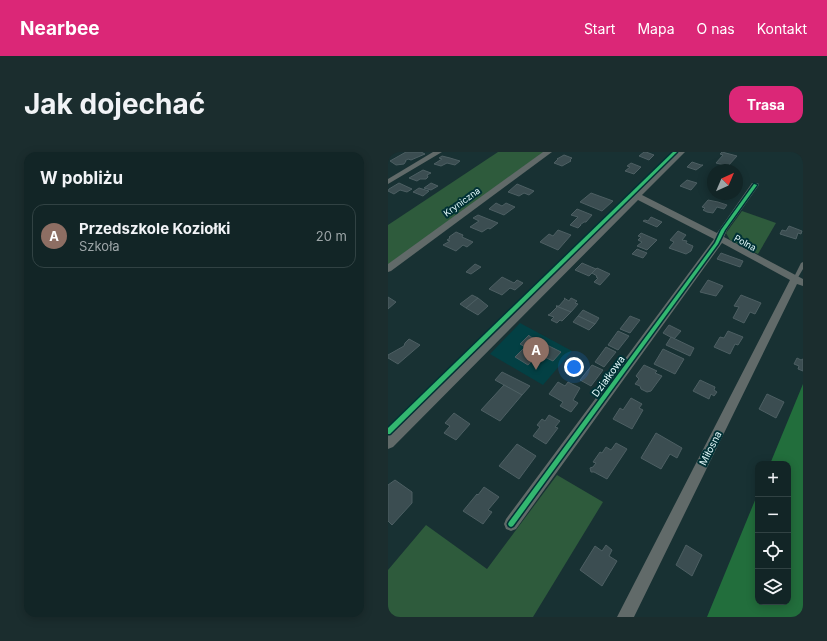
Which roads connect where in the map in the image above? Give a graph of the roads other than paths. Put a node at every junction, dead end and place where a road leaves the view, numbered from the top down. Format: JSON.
{"nodes":[{"id":1,"x":438,"y":152,"type":"edge"},
{"id":2,"x":548,"y":152,"type":"edge"},
{"id":3,"x":681,"y":152,"type":"edge"},
{"id":4,"x":388,"y":182,"type":"edge"},
{"id":5,"x":755,"y":185,"type":"dead end"},
{"id":6,"x":637,"y":196,"type":"junction"},
{"id":7,"x":719,"y":238,"type":"junction"},
{"id":8,"x":803,"y":264,"type":"edge"},
{"id":9,"x":388,"y":269,"type":"edge"},
{"id":10,"x":799,"y":281,"type":"edge"},
{"id":11,"x":388,"y":443,"type":"edge"},
{"id":12,"x":511,"y":524,"type":"dead end"},
{"id":13,"x":625,"y":617,"type":"edge"}],
"edges":[{"from":1,"to":4,"type":"street"},
{"from":2,"to":9,"type":"street","name":"Kryniczna"},
{"from":3,"to":6,"type":"street"},
{"from":5,"to":7,"type":"street","name":"Działkowa"},
{"from":6,"to":7,"type":"street","name":"Polna"},
{"from":6,"to":11,"type":"street"},
{"from":7,"to":10,"type":"street","name":"Polna"},
{"from":7,"to":12,"type":"street","name":"Działkowa"},
{"from":8,"to":10,"type":"lane"},
{"from":10,"to":13,"type":"street","name":"Miłosna"}]}
